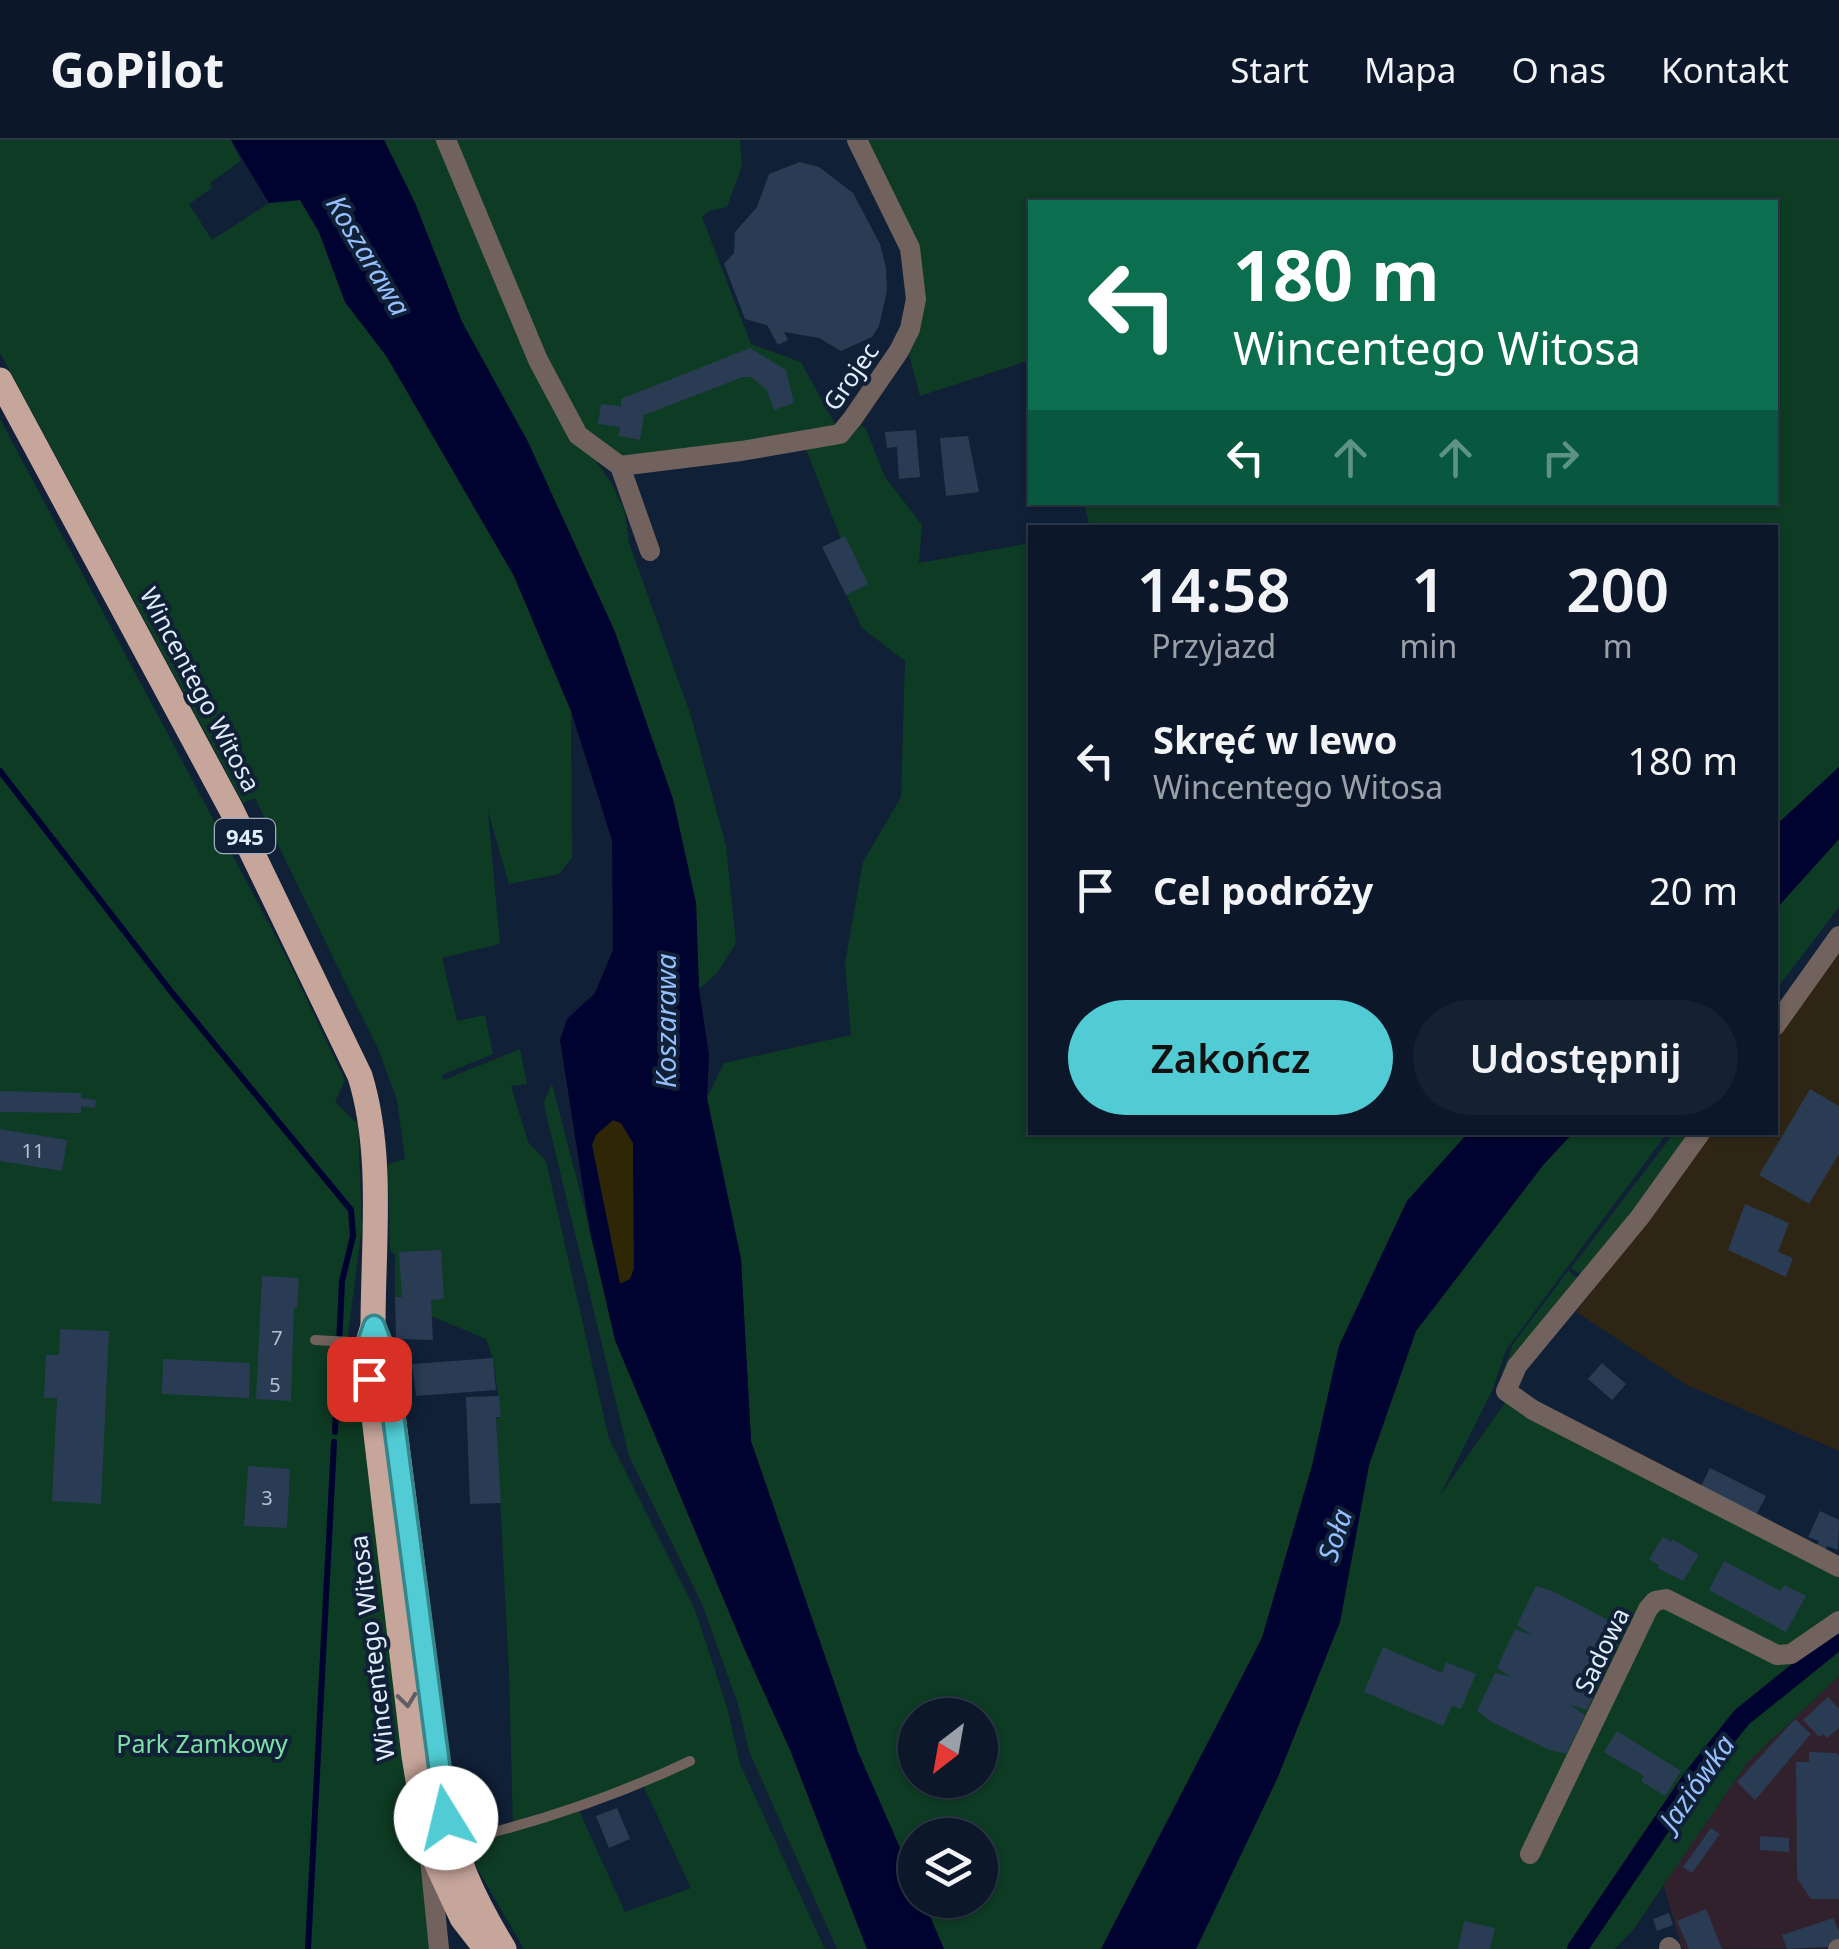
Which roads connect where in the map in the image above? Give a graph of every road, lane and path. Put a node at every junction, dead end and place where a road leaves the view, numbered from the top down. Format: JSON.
{"nodes":[{"id":1,"x":446,"y":140,"type":"edge"},
{"id":2,"x":857,"y":140,"type":"edge"},
{"id":3,"x":0,"y":380,"type":"edge"},
{"id":4,"x":620,"y":466,"type":"junction"},
{"id":5,"x":650,"y":551,"type":"dead end"},
{"id":6,"x":1839,"y":936,"type":"edge"},
{"id":7,"x":1778,"y":1022,"type":"edge"},
{"id":8,"x":1699,"y":1135,"type":"edge"},
{"id":9,"x":363,"y":1337,"type":"junction"},
{"id":10,"x":315,"y":1340,"type":"dead end"},
{"id":11,"x":1839,"y":1567,"type":"edge"},
{"id":12,"x":1839,"y":1621,"type":"edge"},
{"id":13,"x":690,"y":1761,"type":"dead end"},
{"id":14,"x":440,"y":1845,"type":"junction"},
{"id":15,"x":1530,"y":1854,"type":"dead end"},
{"id":16,"x":439,"y":1949,"type":"edge"},
{"id":17,"x":486,"y":1949,"type":"edge"},
{"id":18,"x":504,"y":1949,"type":"edge"}],
"edges":[{"from":1,"to":4,"type":"street"},
{"from":2,"to":4,"type":"street","name":"Grojec"},
{"from":3,"to":9,"type":"main road","name":"Wincentego Witosa","number":"945"},
{"from":4,"to":5,"type":"street"},
{"from":6,"to":7,"type":"street"},
{"from":8,"to":11,"type":"street"},
{"from":9,"to":10,"type":"lane"},
{"from":9,"to":14,"type":"main road","name":"Wincentego Witosa","number":"945"},
{"from":12,"to":15,"type":"street","name":"Sadowa"},
{"from":13,"to":14,"type":"lane"},
{"from":14,"to":16,"type":"street"},
{"from":14,"to":17,"type":"main road","name":"Wincentego Witosa","number":"945"},
{"from":14,"to":18,"type":"main road","name":"Wincentego Witosa","number":"945"}]}
